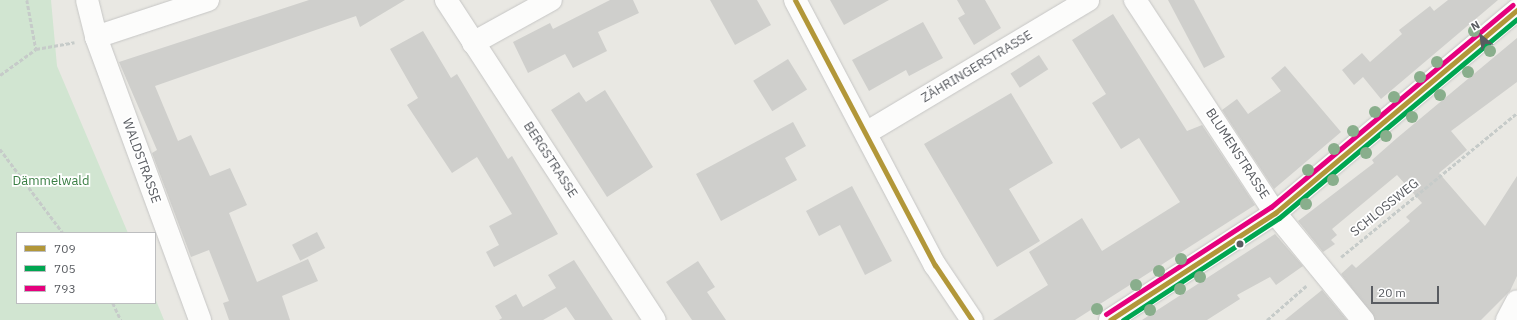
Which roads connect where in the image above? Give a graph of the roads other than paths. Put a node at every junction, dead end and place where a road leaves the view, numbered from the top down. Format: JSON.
{"nodes":[{"id":1,"x":87,"y":0,"type":"edge"},
{"id":2,"x":208,"y":0,"type":"edge"},
{"id":3,"x":446,"y":0,"type":"edge"},
{"id":4,"x":551,"y":0,"type":"edge"},
{"id":5,"x":795,"y":0,"type":"edge"},
{"id":6,"x":1088,"y":0,"type":"edge"},
{"id":7,"x":1135,"y":0,"type":"edge"},
{"id":8,"x":1517,"y":10,"type":"edge"},
{"id":9,"x":96,"y":37,"type":"junction"},
{"id":10,"x":472,"y":43,"type":"junction"},
{"id":11,"x":866,"y":133,"type":"junction"},
{"id":12,"x":1275,"y":213,"type":"junction"},
{"id":13,"x":1517,"y":301,"type":"edge"},
{"id":14,"x":200,"y":320,"type":"edge"},
{"id":15,"x":655,"y":320,"type":"edge"},
{"id":16,"x":972,"y":320,"type":"edge"},
{"id":17,"x":1110,"y":320,"type":"edge"},
{"id":18,"x":1363,"y":320,"type":"edge"},
{"id":19,"x":1507,"y":320,"type":"edge"}],
"edges":[{"from":1,"to":9,"type":"street","name":"WALDSTRASSE"},
{"from":2,"to":9,"type":"street"},
{"from":3,"to":10,"type":"street","name":"BERGSTRASSE"},
{"from":4,"to":10,"type":"street"},
{"from":5,"to":11,"type":"street"},
{"from":6,"to":11,"type":"street","name":"ZÄHRINGERSTRASSE"},
{"from":7,"to":12,"type":"street","name":"BLUMENSTRASSE"},
{"from":8,"to":12,"type":"street"},
{"from":9,"to":14,"type":"street","name":"WALDSTRASSE"},
{"from":10,"to":15,"type":"street","name":"BERGSTRASSE"},
{"from":11,"to":16,"type":"street"},
{"from":12,"to":17,"type":"street"},
{"from":12,"to":18,"type":"street","name":"BLUMENSTRASSE"},
{"from":13,"to":19,"type":"street"}]}
